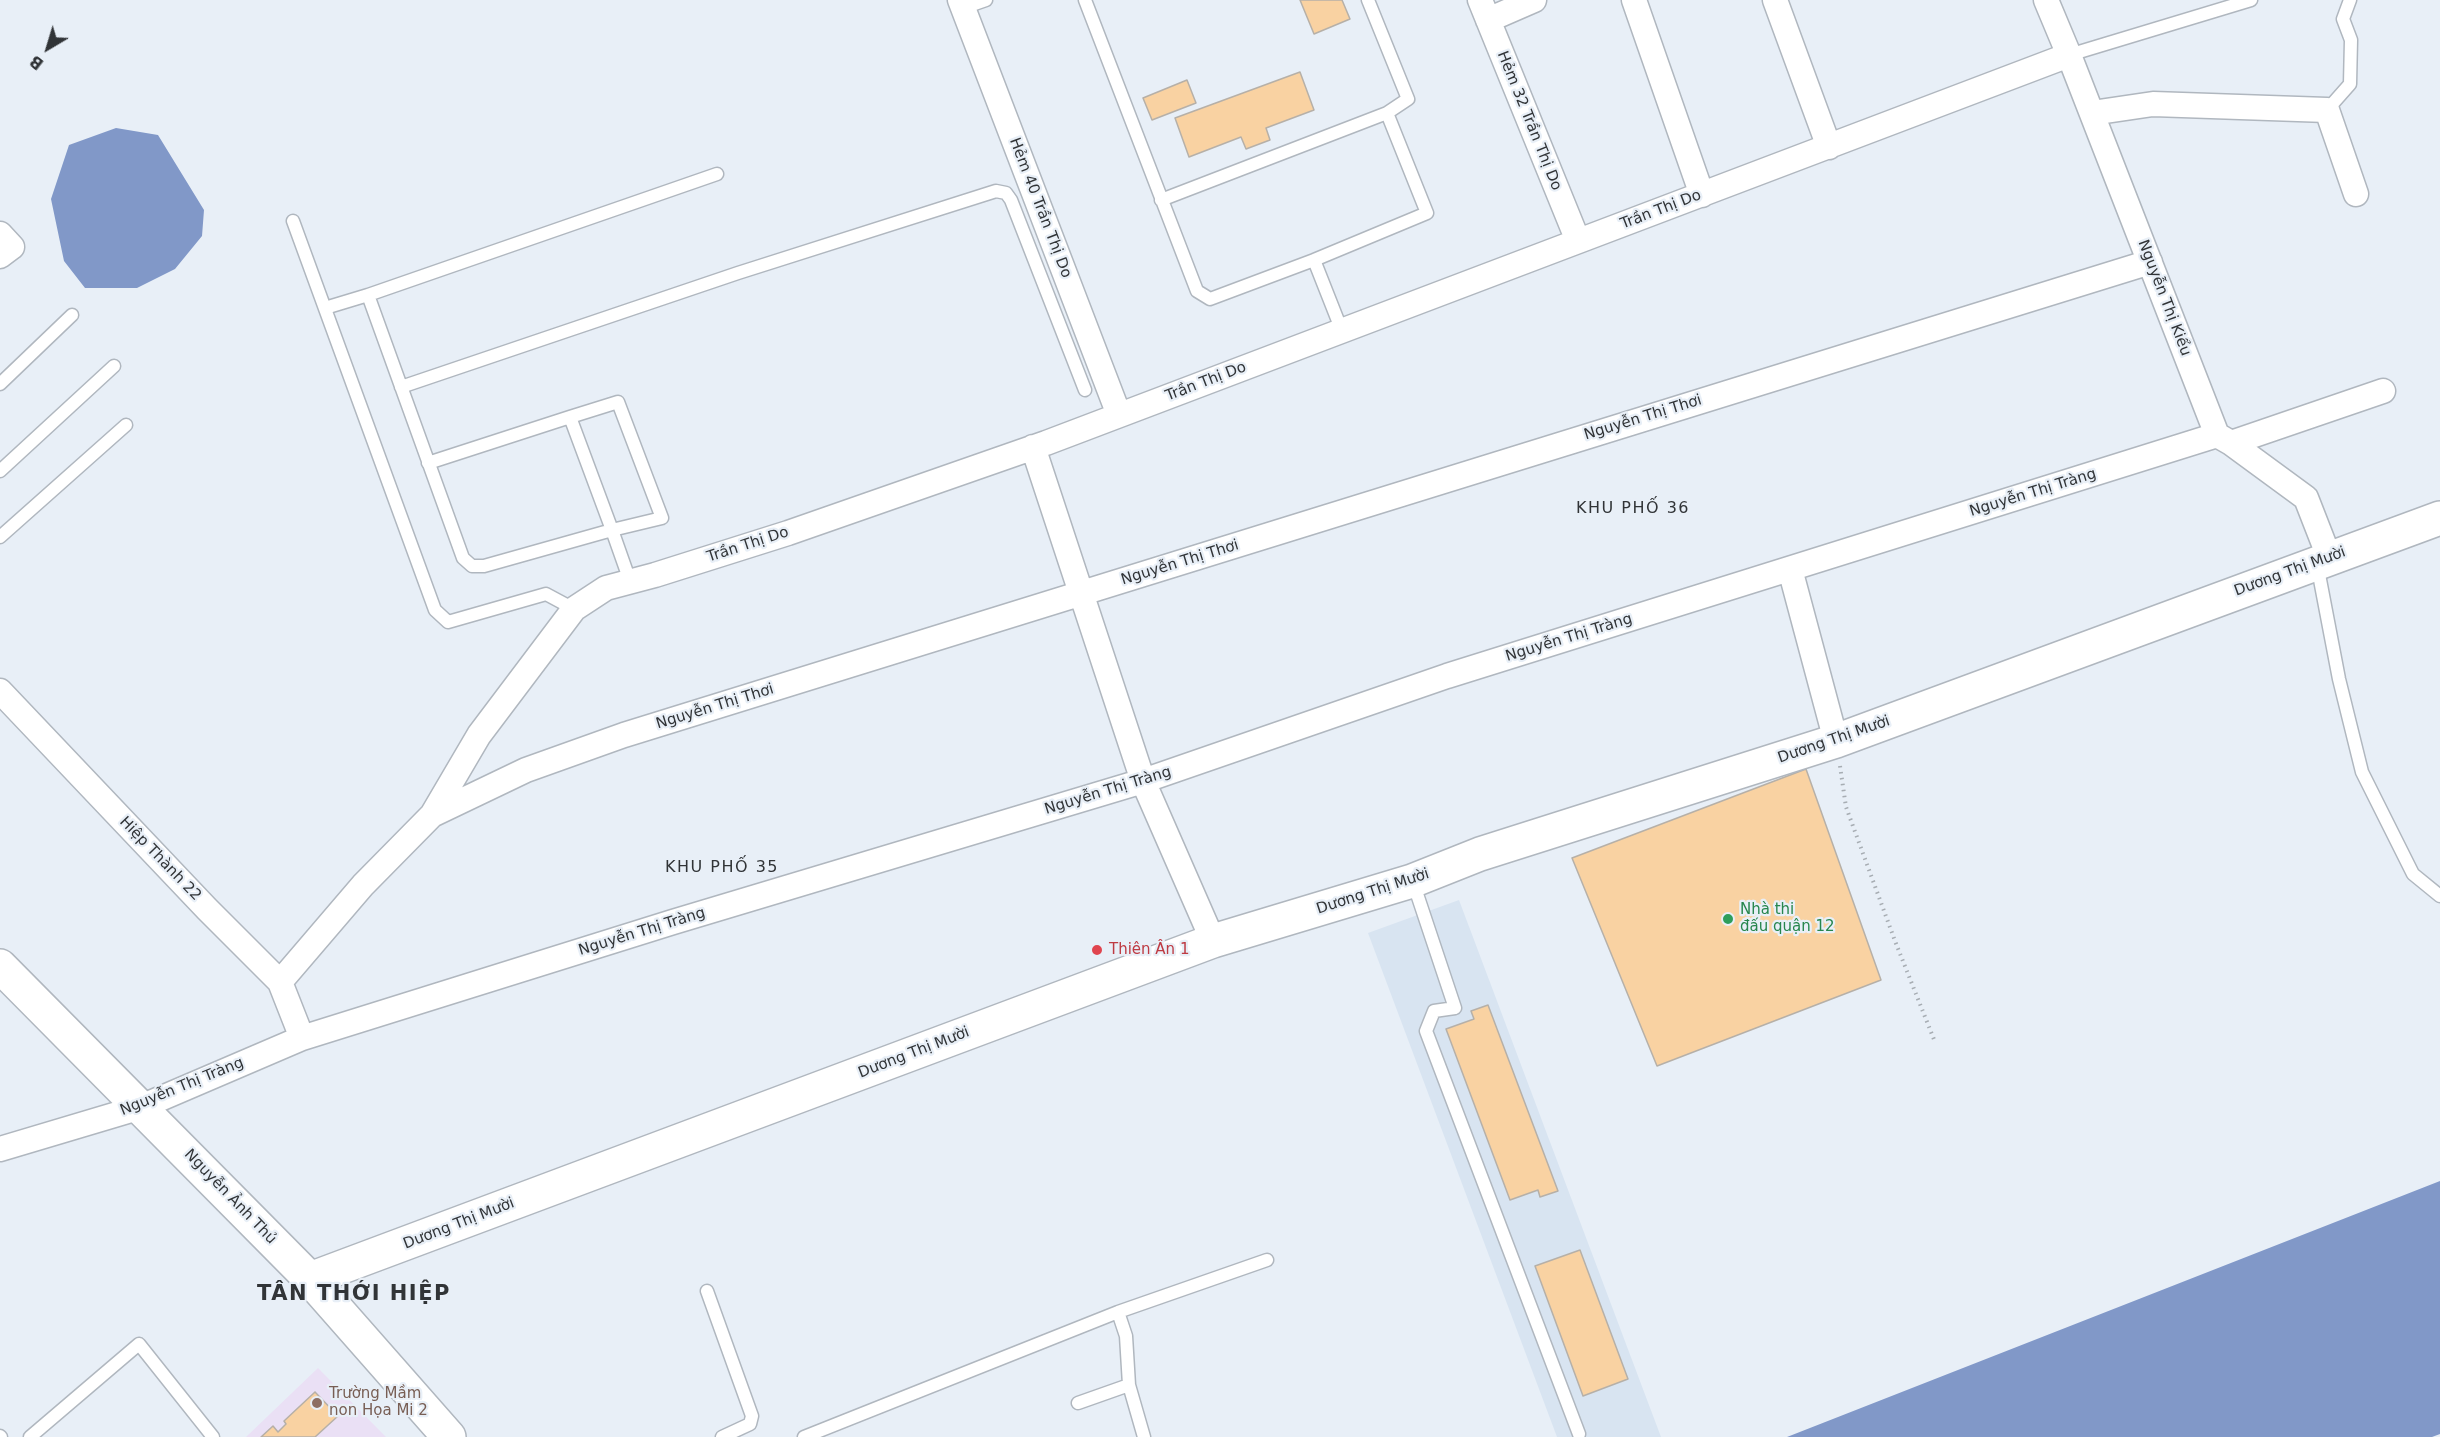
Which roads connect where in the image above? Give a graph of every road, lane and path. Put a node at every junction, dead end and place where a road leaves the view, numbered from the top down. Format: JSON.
{"nodes":[{"id":1,"x":986,"y":0,"type":"edge"},
{"id":2,"x":1084,"y":0,"type":"edge"},
{"id":3,"x":1368,"y":0,"type":"edge"},
{"id":4,"x":1534,"y":0,"type":"edge"},
{"id":5,"x":1634,"y":0,"type":"edge"},
{"id":6,"x":1775,"y":0,"type":"edge"},
{"id":7,"x":2046,"y":0,"type":"edge"},
{"id":8,"x":2251,"y":0,"type":"edge"},
{"id":9,"x":2350,"y":0,"type":"edge"},
{"id":10,"x":961,"y":4,"type":"edge"},
{"id":11,"x":1484,"y":10,"type":"edge"},
{"id":12,"x":2069,"y":55,"type":"junction"},
{"id":13,"x":2327,"y":110,"type":"junction"},
{"id":14,"x":1388,"y":113,"type":"junction"},
{"id":15,"x":2092,"y":113,"type":"junction"},
{"id":16,"x":1829,"y":147,"type":"junction"},
{"id":17,"x":717,"y":174,"type":"dead end"},
{"id":18,"x":2356,"y":194,"type":"dead end"},
{"id":19,"x":1702,"y":195,"type":"junction"},
{"id":20,"x":1161,"y":200,"type":"junction"},
{"id":21,"x":293,"y":221,"type":"dead end"},
{"id":22,"x":0,"y":234,"type":"edge"},
{"id":23,"x":1578,"y":242,"type":"junction"},
{"id":24,"x":0,"y":256,"type":"edge"},
{"id":25,"x":1314,"y":260,"type":"junction"},
{"id":26,"x":2150,"y":261,"type":"junction"},
{"id":27,"x":368,"y":295,"type":"junction"},
{"id":28,"x":325,"y":308,"type":"junction"},
{"id":29,"x":72,"y":315,"type":"dead end"},
{"id":30,"x":1342,"y":331,"type":"junction"},
{"id":31,"x":114,"y":366,"type":"dead end"},
{"id":32,"x":0,"y":384,"type":"edge"},
{"id":33,"x":401,"y":387,"type":"junction"},
{"id":34,"x":1085,"y":390,"type":"dead end"},
{"id":35,"x":2383,"y":391,"type":"dead end"},
{"id":36,"x":1119,"y":415,"type":"junction"},
{"id":37,"x":570,"y":417,"type":"junction"},
{"id":38,"x":126,"y":425,"type":"dead end"},
{"id":39,"x":2224,"y":439,"type":"junction"},
{"id":40,"x":1033,"y":447,"type":"junction"},
{"id":41,"x":428,"y":463,"type":"junction"},
{"id":42,"x":0,"y":471,"type":"edge"},
{"id":43,"x":2440,"y":518,"type":"edge"},
{"id":44,"x":612,"y":530,"type":"junction"},
{"id":45,"x":0,"y":537,"type":"edge"},
{"id":46,"x":2323,"y":560,"type":"junction"},
{"id":47,"x":1790,"y":569,"type":"junction"},
{"id":48,"x":630,"y":581,"type":"junction"},
{"id":49,"x":1080,"y":594,"type":"junction"},
{"id":50,"x":574,"y":609,"type":"junction"},
{"id":51,"x":0,"y":691,"type":"edge"},
{"id":52,"x":1836,"y":741,"type":"junction"},
{"id":53,"x":1143,"y":781,"type":"junction"},
{"id":54,"x":432,"y":814,"type":"junction"},
{"id":55,"x":1412,"y":880,"type":"junction"},
{"id":56,"x":2440,"y":896,"type":"edge"},
{"id":57,"x":1213,"y":941,"type":"junction"},
{"id":58,"x":0,"y":966,"type":"edge"},
{"id":59,"x":280,"y":982,"type":"junction"},
{"id":60,"x":302,"y":1038,"type":"junction"},
{"id":61,"x":1935,"y":1042,"type":"dead end"},
{"id":62,"x":141,"y":1107,"type":"junction"},
{"id":63,"x":0,"y":1149,"type":"edge"},
{"id":64,"x":1267,"y":1260,"type":"dead end"},
{"id":65,"x":310,"y":1279,"type":"junction"},
{"id":66,"x":707,"y":1291,"type":"dead end"},
{"id":67,"x":1118,"y":1312,"type":"junction"},
{"id":68,"x":1130,"y":1385,"type":"junction"},
{"id":69,"x":1078,"y":1403,"type":"dead end"},
{"id":70,"x":1579,"y":1434,"type":"dead end"},
{"id":71,"x":30,"y":1437,"type":"edge"},
{"id":72,"x":213,"y":1437,"type":"edge"},
{"id":73,"x":449,"y":1437,"type":"edge"},
{"id":74,"x":722,"y":1437,"type":"edge"},
{"id":75,"x":804,"y":1437,"type":"edge"},
{"id":76,"x":1144,"y":1437,"type":"edge"}],
"edges":[{"from":1,"to":10,"type":"lane"},
{"from":2,"to":20,"type":"lane"},
{"from":3,"to":14,"type":"lane"},
{"from":4,"to":11,"type":"street"},
{"from":5,"to":19,"type":"street"},
{"from":6,"to":16,"type":"street"},
{"from":7,"to":12,"type":"street","name":"Nguyễn Thị Kiểu"},
{"from":8,"to":12,"type":"lane"},
{"from":9,"to":13,"type":"lane"},
{"from":10,"to":36,"type":"street","name":"Hẻm 40 Trần Thị Do"},
{"from":11,"to":23,"type":"street","name":"Hẻm 32 Trần Thị Do"},
{"from":12,"to":15,"type":"street","name":"Nguyễn Thị Kiểu"},
{"from":12,"to":16,"type":"street","name":"Trần Thị Do"},
{"from":13,"to":15,"type":"street"},
{"from":13,"to":18,"type":"street"},
{"from":14,"to":20,"type":"lane"},
{"from":14,"to":25,"type":"lane"},
{"from":15,"to":26,"type":"street","name":"Nguyễn Thị Kiểu"},
{"from":16,"to":19,"type":"street","name":"Trần Thị Do"},
{"from":17,"to":27,"type":"lane"},
{"from":19,"to":23,"type":"street","name":"Trần Thị Do"},
{"from":20,"to":25,"type":"lane"},
{"from":21,"to":28,"type":"lane"},
{"from":22,"to":24,"type":"street"},
{"from":23,"to":30,"type":"street","name":"Trần Thị Do"},
{"from":25,"to":30,"type":"lane"},
{"from":26,"to":39,"type":"street","name":"Nguyễn Thị Kiểu"},
{"from":26,"to":49,"type":"street","name":"Nguyễn Thị Thơi"},
{"from":27,"to":28,"type":"lane"},
{"from":27,"to":33,"type":"lane"},
{"from":28,"to":50,"type":"lane"},
{"from":29,"to":32,"type":"lane"},
{"from":30,"to":36,"type":"street","name":"Trần Thị Do"},
{"from":31,"to":42,"type":"lane"},
{"from":33,"to":34,"type":"lane"},
{"from":33,"to":41,"type":"lane"},
{"from":35,"to":39,"type":"street","name":"Nguyễn Thị Tràng"},
{"from":36,"to":40,"type":"street","name":"Trần Thị Do"},
{"from":37,"to":41,"type":"lane"},
{"from":37,"to":44,"type":"lane"},
{"from":37,"to":44,"type":"lane"},
{"from":38,"to":45,"type":"lane"},
{"from":39,"to":46,"type":"street"},
{"from":39,"to":47,"type":"street","name":"Nguyễn Thị Tràng"},
{"from":40,"to":48,"type":"street","name":"Trần Thị Do"},
{"from":40,"to":49,"type":"street"},
{"from":41,"to":44,"type":"lane"},
{"from":43,"to":46,"type":"street","name":"Dương Thị Mười"},
{"from":44,"to":48,"type":"lane"},
{"from":46,"to":52,"type":"street","name":"Dương Thị Mười"},
{"from":46,"to":56,"type":"lane"},
{"from":47,"to":52,"type":"street"},
{"from":47,"to":53,"type":"street","name":"Nguyễn Thị Tràng"},
{"from":48,"to":50,"type":"street","name":"Trần Thị Do"},
{"from":49,"to":53,"type":"street"},
{"from":49,"to":54,"type":"street","name":"Nguyễn Thị Thơi"},
{"from":50,"to":54,"type":"street","name":"Trần Thị Do"},
{"from":51,"to":59,"type":"street","name":"Hiệp Thành 22"},
{"from":52,"to":55,"type":"street","name":"Dương Thị Mười"},
{"from":52,"to":61,"type":"path"},
{"from":53,"to":57,"type":"street"},
{"from":53,"to":60,"type":"street","name":"Nguyễn Thị Tràng"},
{"from":54,"to":59,"type":"street","name":"Nguyễn Thị Thơi"},
{"from":55,"to":57,"type":"street","name":"Dương Thị Mười"},
{"from":55,"to":70,"type":"lane"},
{"from":57,"to":65,"type":"street","name":"Dương Thị Mười"},
{"from":58,"to":62,"type":"street","name":"Nguyễn Ảnh Thủ"},
{"from":59,"to":60,"type":"street","name":"Hiệp Thành 22"},
{"from":60,"to":62,"type":"street","name":"Nguyễn Thị Tràng"},
{"from":62,"to":63,"type":"street","name":"Nguyễn Thị Tràng"},
{"from":62,"to":65,"type":"street","name":"Nguyễn Ảnh Thủ"},
{"from":64,"to":67,"type":"lane"},
{"from":65,"to":73,"type":"street","name":"Nguyễn Ảnh Thủ"},
{"from":66,"to":74,"type":"lane"},
{"from":67,"to":68,"type":"lane"},
{"from":67,"to":75,"type":"lane"},
{"from":68,"to":69,"type":"lane"},
{"from":68,"to":76,"type":"lane"},
{"from":71,"to":72,"type":"lane"}]}
